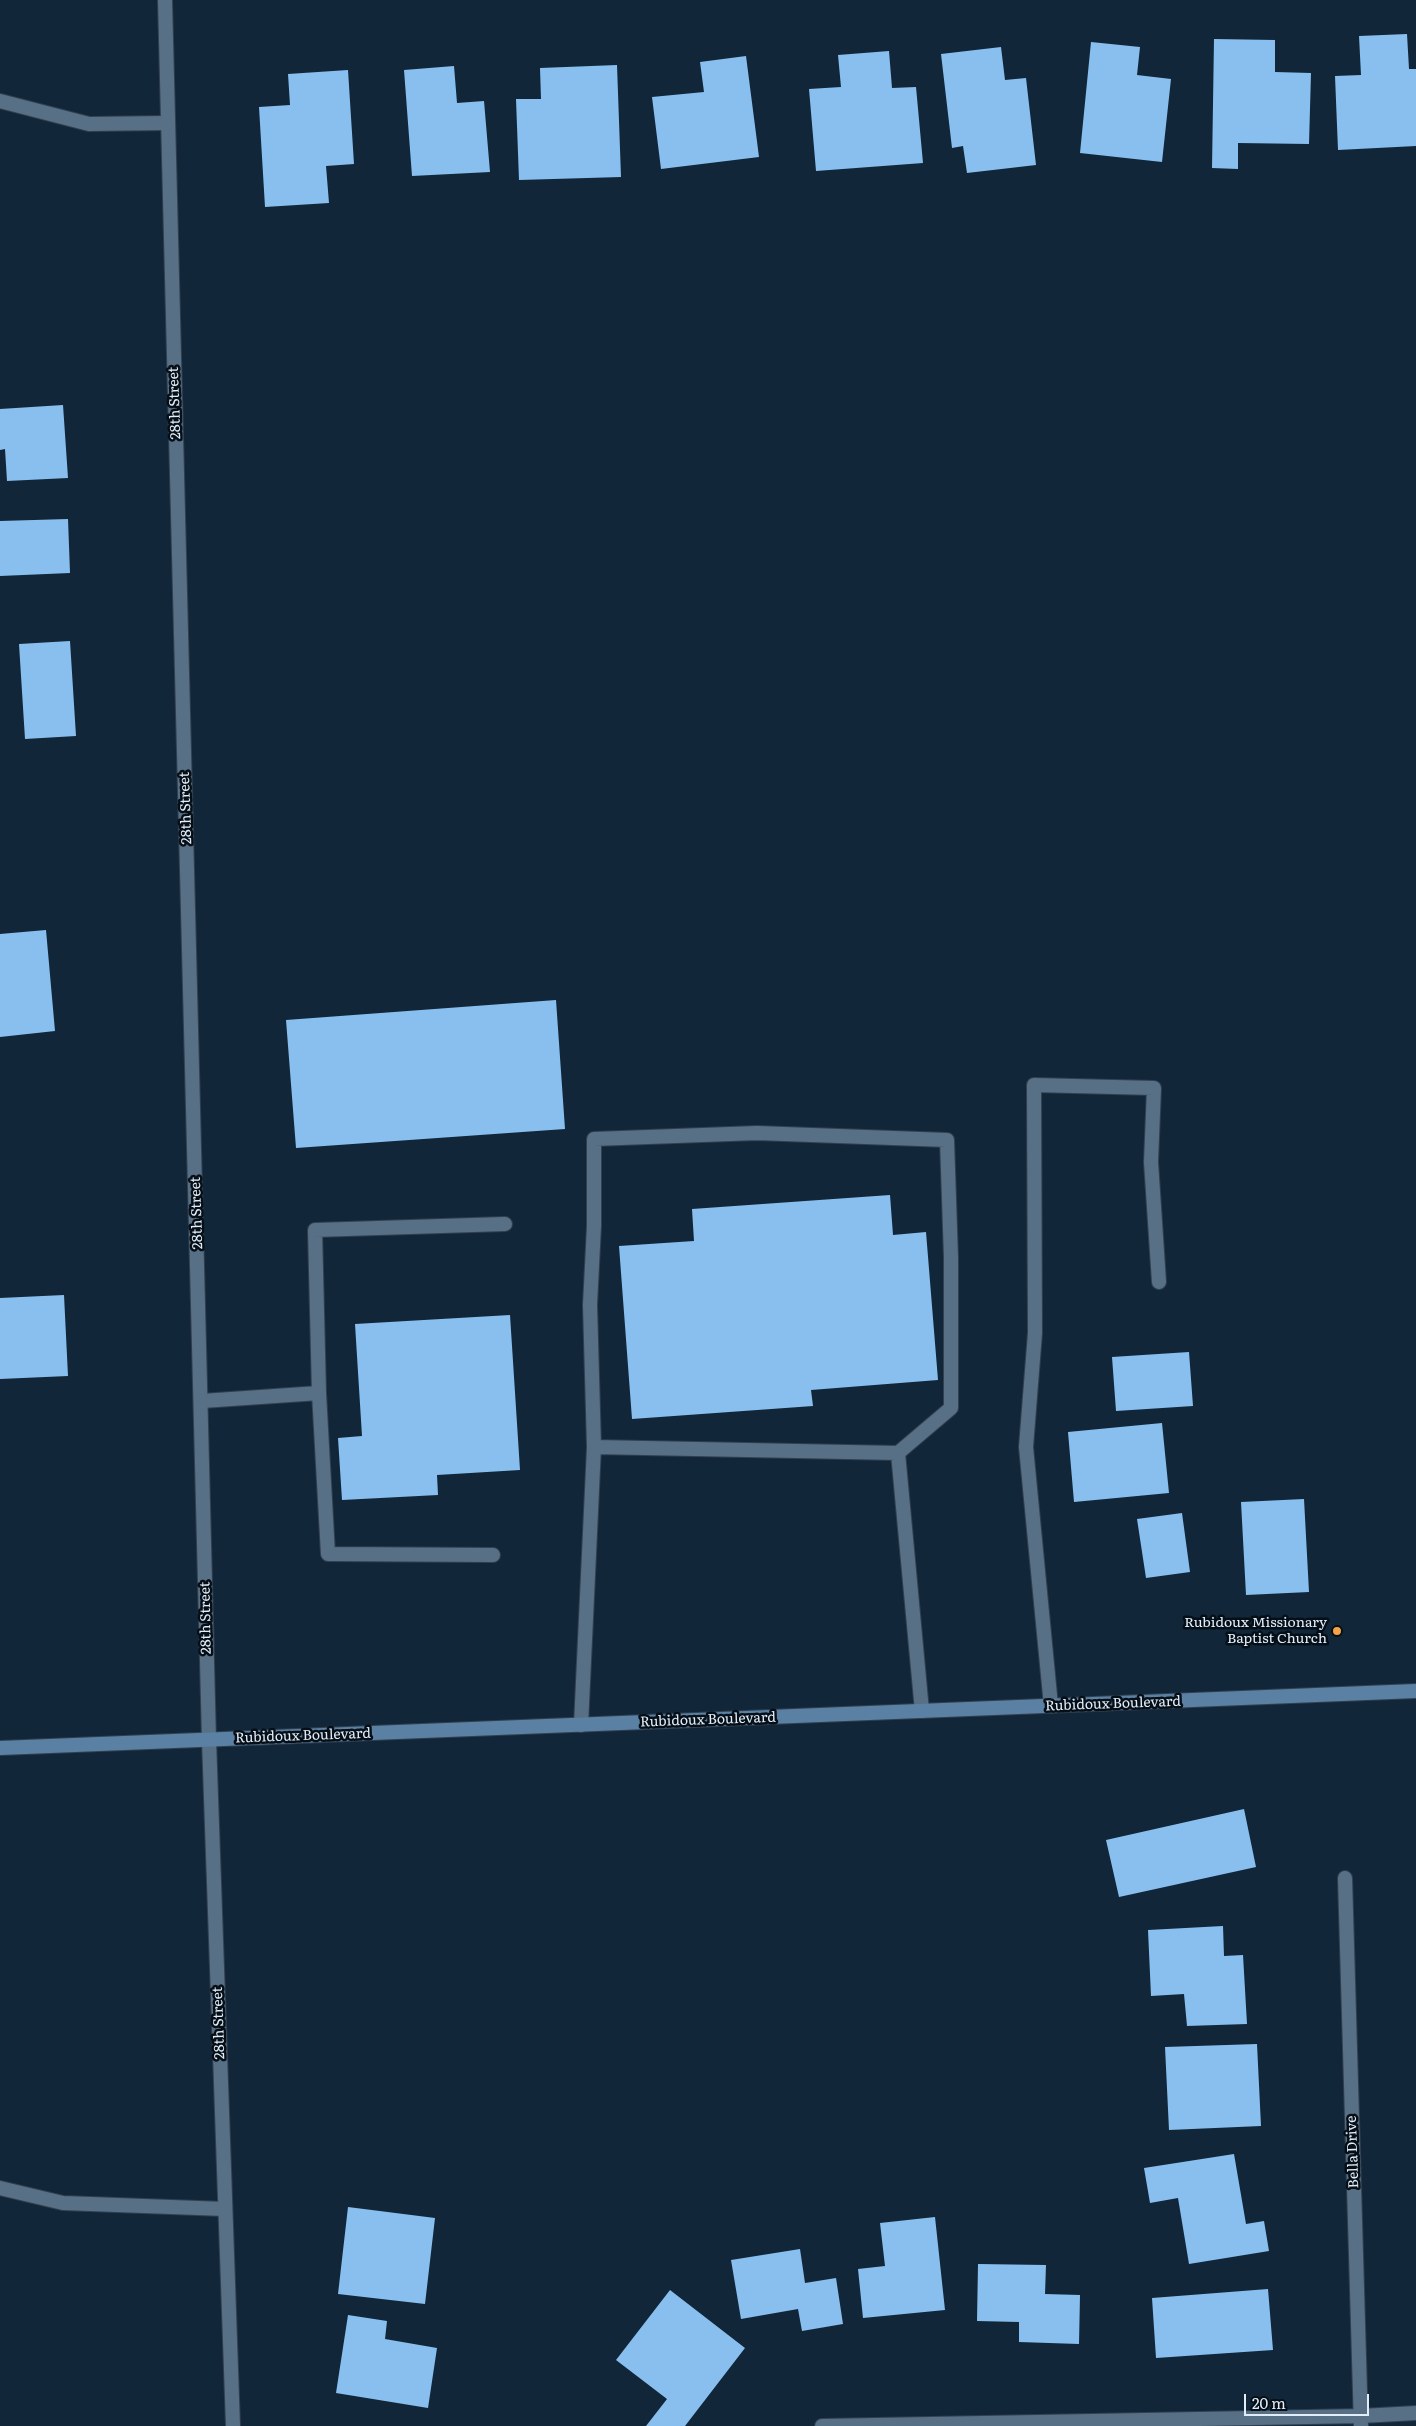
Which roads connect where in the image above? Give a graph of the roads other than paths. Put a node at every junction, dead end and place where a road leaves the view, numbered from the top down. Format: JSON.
{"nodes":[{"id":1,"x":164,"y":0,"type":"edge"},
{"id":2,"x":0,"y":100,"type":"edge"},
{"id":3,"x":167,"y":123,"type":"junction"},
{"id":4,"x":504,"y":1224,"type":"dead end"},
{"id":5,"x":1159,"y":1282,"type":"dead end"},
{"id":6,"x":319,"y":1393,"type":"junction"},
{"id":7,"x":202,"y":1401,"type":"junction"},
{"id":8,"x":594,"y":1447,"type":"junction"},
{"id":9,"x":898,"y":1453,"type":"junction"},
{"id":10,"x":493,"y":1555,"type":"dead end"},
{"id":11,"x":1416,"y":1691,"type":"edge"},
{"id":12,"x":1051,"y":1706,"type":"junction"},
{"id":13,"x":922,"y":1711,"type":"junction"},
{"id":14,"x":581,"y":1725,"type":"junction"},
{"id":15,"x":209,"y":1740,"type":"junction"},
{"id":16,"x":0,"y":1748,"type":"edge"},
{"id":17,"x":1345,"y":1878,"type":"dead end"},
{"id":18,"x":0,"y":2188,"type":"edge"},
{"id":19,"x":225,"y":2209,"type":"junction"},
{"id":20,"x":1416,"y":2413,"type":"edge"},
{"id":21,"x":1361,"y":2421,"type":"edge"},
{"id":22,"x":233,"y":2426,"type":"edge"},
{"id":23,"x":822,"y":2426,"type":"edge"}],
"edges":[{"from":1,"to":3,"type":"street","name":"28th Street"},
{"from":2,"to":3,"type":"street"},
{"from":3,"to":7,"type":"street","name":"28th Street"},
{"from":4,"to":6,"type":"street"},
{"from":5,"to":12,"type":"street"},
{"from":6,"to":7,"type":"street"},
{"from":6,"to":10,"type":"street"},
{"from":7,"to":15,"type":"street","name":"28th Street"},
{"from":8,"to":9,"type":"street"},
{"from":8,"to":9,"type":"street"},
{"from":8,"to":14,"type":"street"},
{"from":9,"to":13,"type":"street"},
{"from":11,"to":12,"type":"main road","name":"Rubidoux Boulevard"},
{"from":12,"to":13,"type":"main road","name":"Rubidoux Boulevard"},
{"from":13,"to":14,"type":"main road","name":"Rubidoux Boulevard"},
{"from":14,"to":15,"type":"main road","name":"Rubidoux Boulevard"},
{"from":15,"to":16,"type":"main road","name":"Rubidoux Boulevard"},
{"from":15,"to":19,"type":"street","name":"28th Street"},
{"from":17,"to":21,"type":"street","name":"Bella Drive"},
{"from":18,"to":19,"type":"street"},
{"from":19,"to":22,"type":"street","name":"28th Street"},
{"from":20,"to":21,"type":"street"},
{"from":21,"to":23,"type":"street"}]}
